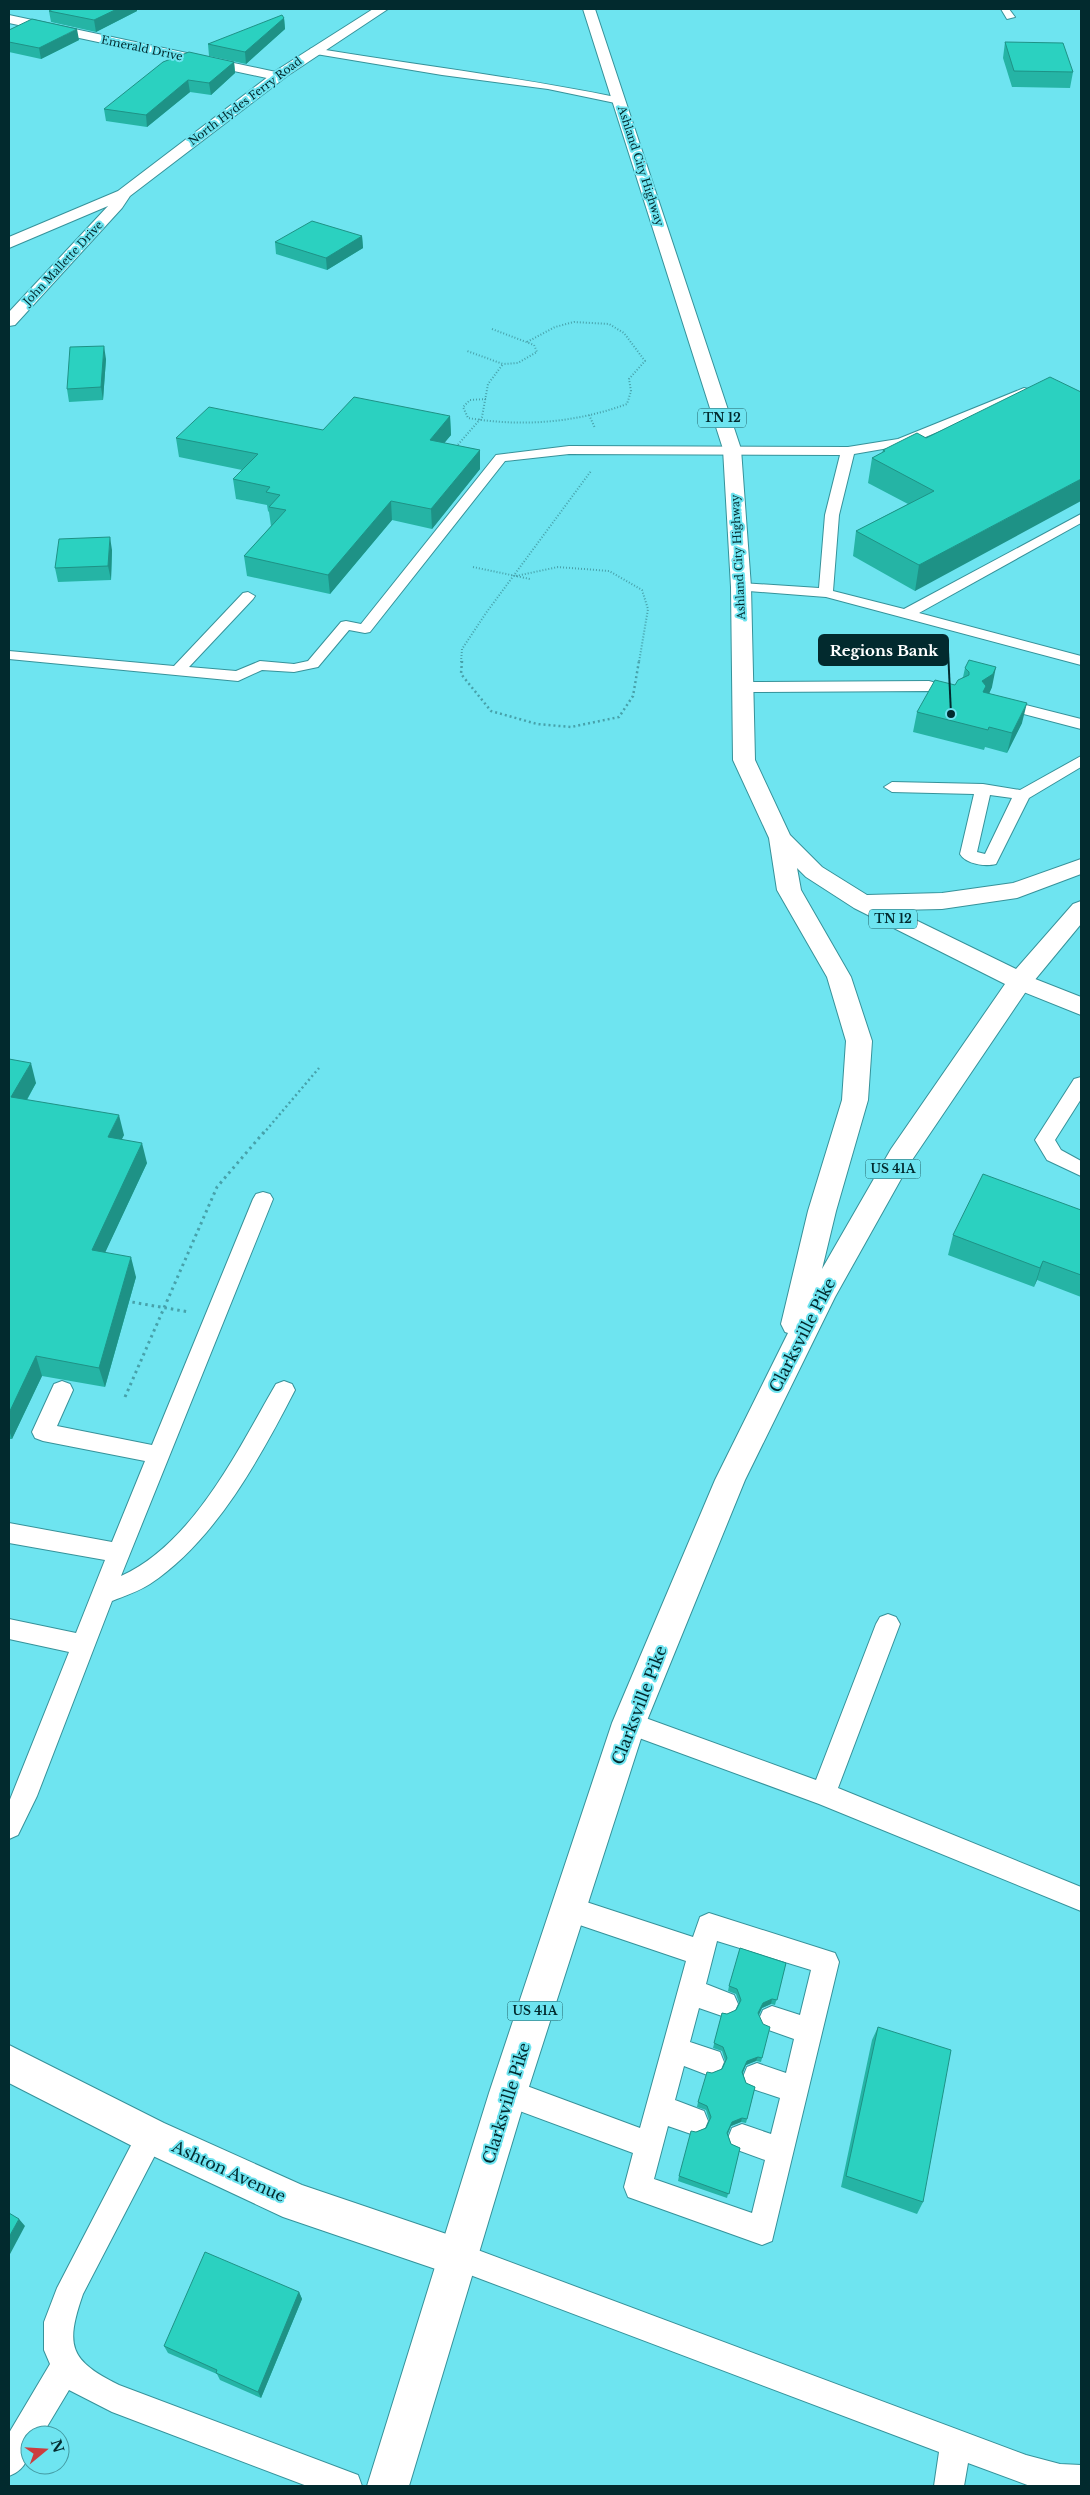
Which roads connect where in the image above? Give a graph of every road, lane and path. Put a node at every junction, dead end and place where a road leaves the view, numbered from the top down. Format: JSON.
{"nodes":[{"id":1,"x":382,"y":9,"type":"edge"},
{"id":2,"x":590,"y":9,"type":"edge"},
{"id":3,"x":9,"y":19,"type":"edge"},
{"id":4,"x":313,"y":51,"type":"junction"},
{"id":5,"x":276,"y":76,"type":"junction"},
{"id":6,"x":620,"y":101,"type":"junction"},
{"id":7,"x":115,"y":200,"type":"junction"},
{"id":8,"x":9,"y":244,"type":"edge"},
{"id":9,"x":9,"y":321,"type":"edge"},
{"id":10,"x":492,"y":329,"type":"dead end"},
{"id":11,"x":527,"y":342,"type":"junction"},
{"id":12,"x":467,"y":351,"type":"dead end"},
{"id":13,"x":503,"y":364,"type":"junction"},
{"id":14,"x":1034,"y":388,"type":"edge"},
{"id":15,"x":486,"y":399,"type":"junction"},
{"id":16,"x":479,"y":420,"type":"junction"},
{"id":17,"x":732,"y":449,"type":"junction"},
{"id":18,"x":848,"y":452,"type":"junction"},
{"id":19,"x":451,"y":454,"type":"edge"},
{"id":20,"x":594,"y":468,"type":"dead end"},
{"id":21,"x":1081,"y":518,"type":"edge"},
{"id":22,"x":473,"y":567,"type":"dead end"},
{"id":23,"x":516,"y":576,"type":"junction"},
{"id":24,"x":530,"y":579,"type":"dead end"},
{"id":25,"x":741,"y":587,"type":"junction"},
{"id":26,"x":826,"y":593,"type":"junction"},
{"id":27,"x":248,"y":596,"type":"dead end"},
{"id":28,"x":907,"y":614,"type":"junction"},
{"id":29,"x":9,"y":655,"type":"edge"},
{"id":30,"x":1081,"y":661,"type":"edge"},
{"id":31,"x":178,"y":670,"type":"junction"},
{"id":32,"x":742,"y":687,"type":"junction"},
{"id":33,"x":956,"y":693,"type":"edge"},
{"id":34,"x":988,"y":701,"type":"edge"},
{"id":35,"x":1081,"y":724,"type":"edge"},
{"id":36,"x":1081,"y":761,"type":"edge"},
{"id":37,"x":892,"y":786,"type":"dead end"},
{"id":38,"x":983,"y":789,"type":"junction"},
{"id":39,"x":1022,"y":795,"type":"junction"},
{"id":40,"x":780,"y":838,"type":"junction"},
{"id":41,"x":1081,"y":866,"type":"edge"},
{"id":42,"x":862,"y":903,"type":"junction"},
{"id":43,"x":1081,"y":909,"type":"edge"},
{"id":44,"x":1020,"y":981,"type":"junction"},
{"id":45,"x":1081,"y":1008,"type":"edge"},
{"id":46,"x":319,"y":1068,"type":"dead end"},
{"id":47,"x":1081,"y":1084,"type":"edge"},
{"id":48,"x":1081,"y":1169,"type":"edge"},
{"id":49,"x":263,"y":1199,"type":"dead end"},
{"id":50,"x":116,"y":1300,"type":"edge"},
{"id":51,"x":164,"y":1308,"type":"junction"},
{"id":52,"x":215,"y":1317,"type":"junction"},
{"id":53,"x":785,"y":1368,"type":"junction"},
{"id":54,"x":62,"y":1390,"type":"dead end"},
{"id":55,"x":284,"y":1390,"type":"dead end"},
{"id":56,"x":125,"y":1397,"type":"dead end"},
{"id":57,"x":159,"y":1455,"type":"junction"},
{"id":58,"x":9,"y":1533,"type":"edge"},
{"id":59,"x":119,"y":1553,"type":"junction"},
{"id":60,"x":103,"y":1594,"type":"junction"},
{"id":61,"x":888,"y":1624,"type":"dead end"},
{"id":62,"x":9,"y":1629,"type":"edge"},
{"id":63,"x":84,"y":1645,"type":"junction"},
{"id":64,"x":629,"y":1723,"type":"junction"},
{"id":65,"x":823,"y":1794,"type":"junction"},
{"id":66,"x":9,"y":1827,"type":"edge"},
{"id":67,"x":1081,"y":1899,"type":"edge"},
{"id":68,"x":568,"y":1909,"type":"junction"},
{"id":69,"x":701,"y":1953,"type":"junction"},
{"id":70,"x":691,"y":1992,"type":"junction"},
{"id":71,"x":725,"y":2004,"type":"dead end"},
{"id":72,"x":772,"y":2019,"type":"dead end"},
{"id":73,"x":810,"y":2032,"type":"junction"},
{"id":74,"x":676,"y":2050,"type":"junction"},
{"id":75,"x":710,"y":2062,"type":"dead end"},
{"id":76,"x":9,"y":2063,"type":"edge"},
{"id":77,"x":758,"y":2077,"type":"dead end"},
{"id":78,"x":796,"y":2090,"type":"junction"},
{"id":79,"x":508,"y":2093,"type":"junction"},
{"id":80,"x":660,"y":2109,"type":"junction"},
{"id":81,"x":694,"y":2121,"type":"dead end"},
{"id":82,"x":151,"y":2136,"type":"junction"},
{"id":83,"x":742,"y":2138,"type":"dead end"},
{"id":84,"x":650,"y":2146,"type":"junction"},
{"id":85,"x":781,"y":2151,"type":"junction"},
{"id":86,"x":459,"y":2257,"type":"junction"},
{"id":87,"x":66,"y":2366,"type":"junction"},
{"id":88,"x":955,"y":2444,"type":"junction"},
{"id":89,"x":9,"y":2461,"type":"edge"},
{"id":90,"x":1081,"y":2480,"type":"edge"},
{"id":91,"x":347,"y":2486,"type":"edge"},
{"id":92,"x":388,"y":2486,"type":"edge"},
{"id":93,"x":948,"y":2486,"type":"edge"}],
"edges":[{"from":1,"to":4,"type":"main road","name":"North Hydes Ferry Road"},
{"from":2,"to":6,"type":"main road","name":"Ashland City Highway","number":"TN 12"},
{"from":3,"to":5,"type":"main road","name":"Emerald Drive"},
{"from":4,"to":5,"type":"main road","name":"North Hydes Ferry Road"},
{"from":4,"to":6,"type":"lane"},
{"from":5,"to":7,"type":"main road","name":"North Hydes Ferry Road"},
{"from":6,"to":17,"type":"main road","name":"Ashland City Highway","number":"TN 12"},
{"from":7,"to":8,"type":"main road"},
{"from":7,"to":9,"type":"main road","name":"John Mallette Drive"},
{"from":10,"to":11,"type":"path"},
{"from":11,"to":13,"type":"path"},
{"from":11,"to":16,"type":"path"},
{"from":12,"to":13,"type":"path"},
{"from":13,"to":15,"type":"path"},
{"from":14,"to":18,"type":"lane"},
{"from":15,"to":16,"type":"path"},
{"from":15,"to":16,"type":"path"},
{"from":16,"to":19,"type":"path"},
{"from":17,"to":18,"type":"lane"},
{"from":17,"to":25,"type":"main road","name":"Ashland City Highway","number":"TN 12"},
{"from":17,"to":31,"type":"lane"},
{"from":18,"to":26,"type":"lane"},
{"from":20,"to":23,"type":"path"},
{"from":21,"to":28,"type":"lane"},
{"from":22,"to":23,"type":"path"},
{"from":23,"to":23,"type":"path"},
{"from":23,"to":24,"type":"path"},
{"from":25,"to":26,"type":"lane"},
{"from":25,"to":32,"type":"main road","name":"Ashland City Highway","number":"TN 12"},
{"from":26,"to":28,"type":"lane"},
{"from":27,"to":31,"type":"lane"},
{"from":28,"to":30,"type":"lane"},
{"from":29,"to":31,"type":"lane"},
{"from":32,"to":33,"type":"lane"},
{"from":32,"to":40,"type":"main road","name":"Ashland City Highway","number":"TN 12"},
{"from":34,"to":35,"type":"lane"},
{"from":36,"to":39,"type":"lane"},
{"from":37,"to":38,"type":"lane"},
{"from":38,"to":39,"type":"lane"},
{"from":38,"to":39,"type":"lane"},
{"from":40,"to":42,"type":"main road","name":"Ashland City Highway","number":"TN 12"},
{"from":40,"to":53,"type":"main road"},
{"from":41,"to":42,"type":"main road"},
{"from":42,"to":44,"type":"main road","name":"Ashland City Highway","number":"TN 12"},
{"from":43,"to":44,"type":"main road","number":"US 41A"},
{"from":44,"to":45,"type":"main road","name":"Ashland City Highway"},
{"from":44,"to":53,"type":"main road","name":"Clarksville Pike","number":"US 41A"},
{"from":46,"to":51,"type":"path"},
{"from":47,"to":48,"type":"lane"},
{"from":49,"to":52,"type":"lane"},
{"from":50,"to":51,"type":"path"},
{"from":51,"to":52,"type":"path"},
{"from":51,"to":56,"type":"path"},
{"from":52,"to":57,"type":"lane"},
{"from":53,"to":64,"type":"main road","name":"Clarksville Pike","number":"US 41A"},
{"from":54,"to":57,"type":"lane"},
{"from":55,"to":60,"type":"lane"},
{"from":57,"to":59,"type":"lane"},
{"from":58,"to":59,"type":"lane"},
{"from":59,"to":60,"type":"lane"},
{"from":60,"to":63,"type":"lane"},
{"from":61,"to":65,"type":"lane"},
{"from":62,"to":63,"type":"lane"},
{"from":63,"to":66,"type":"lane"},
{"from":64,"to":65,"type":"lane"},
{"from":64,"to":68,"type":"main road","name":"Clarksville Pike","number":"US 41A"},
{"from":65,"to":67,"type":"lane"},
{"from":68,"to":69,"type":"lane"},
{"from":68,"to":79,"type":"main road","name":"Clarksville Pike","number":"US 41A"},
{"from":69,"to":70,"type":"lane"},
{"from":69,"to":73,"type":"lane"},
{"from":70,"to":71,"type":"lane"},
{"from":70,"to":74,"type":"lane"},
{"from":72,"to":73,"type":"lane"},
{"from":73,"to":78,"type":"lane"},
{"from":74,"to":75,"type":"lane"},
{"from":74,"to":80,"type":"lane"},
{"from":76,"to":82,"type":"main road","name":"Ashton Avenue"},
{"from":77,"to":78,"type":"lane"},
{"from":78,"to":85,"type":"lane"},
{"from":79,"to":84,"type":"lane"},
{"from":79,"to":86,"type":"main road","name":"Clarksville Pike","number":"US 41A"},
{"from":80,"to":81,"type":"lane"},
{"from":80,"to":84,"type":"lane"},
{"from":82,"to":86,"type":"main road","name":"Ashton Avenue"},
{"from":82,"to":87,"type":"lane"},
{"from":83,"to":85,"type":"lane"},
{"from":84,"to":85,"type":"lane"},
{"from":86,"to":88,"type":"lane"},
{"from":86,"to":92,"type":"main road","name":"Clarksville Pike","number":"US 41A"},
{"from":87,"to":89,"type":"lane"},
{"from":87,"to":91,"type":"lane"},
{"from":88,"to":90,"type":"lane"},
{"from":88,"to":93,"type":"lane"}]}
